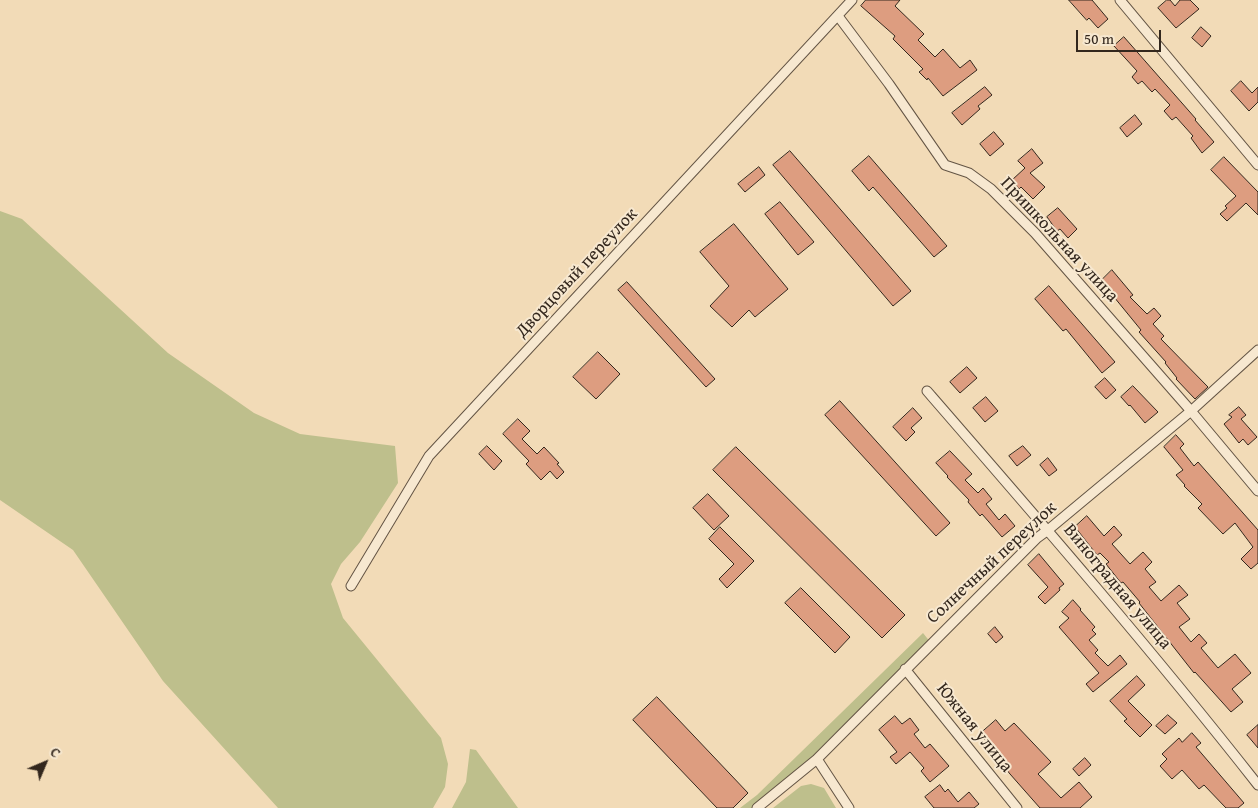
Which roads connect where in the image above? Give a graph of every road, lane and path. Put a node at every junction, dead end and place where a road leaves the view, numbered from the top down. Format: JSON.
{"nodes":[{"id":1,"x":852,"y":0,"type":"edge"},
{"id":2,"x":1120,"y":0,"type":"edge"},
{"id":3,"x":838,"y":16,"type":"junction"},
{"id":4,"x":1258,"y":165,"type":"edge"},
{"id":5,"x":1258,"y":350,"type":"edge"},
{"id":6,"x":926,"y":391,"type":"dead end"},
{"id":7,"x":1191,"y":411,"type":"junction"},
{"id":8,"x":1258,"y":491,"type":"edge"},
{"id":9,"x":1048,"y":530,"type":"junction"},
{"id":10,"x":351,"y":586,"type":"dead end"},
{"id":11,"x":905,"y":669,"type":"junction"},
{"id":12,"x":817,"y":759,"type":"junction"},
{"id":13,"x":1258,"y":784,"type":"edge"},
{"id":14,"x":757,"y":808,"type":"edge"},
{"id":15,"x":849,"y":808,"type":"edge"},
{"id":16,"x":1017,"y":808,"type":"edge"}],
"edges":[{"from":1,"to":3,"type":"street","name":"Дворцовый переулок"},
{"from":2,"to":4,"type":"street"},
{"from":3,"to":7,"type":"street","name":"Пришкольная улица"},
{"from":3,"to":10,"type":"street","name":"Дворцовый переулок"},
{"from":5,"to":7,"type":"street","name":"Солнечный переулок"},
{"from":6,"to":9,"type":"street","name":"Виноградная улица"},
{"from":7,"to":8,"type":"street","name":"Пришкольная улица"},
{"from":7,"to":9,"type":"street","name":"Солнечный переулок"},
{"from":9,"to":11,"type":"street","name":"Солнечный переулок"},
{"from":9,"to":13,"type":"street","name":"Виноградная улица"},
{"from":11,"to":12,"type":"street","name":"Солнечный переулок"},
{"from":11,"to":16,"type":"street","name":"Южная улица"},
{"from":12,"to":14,"type":"street","name":"Солнечный переулок"},
{"from":12,"to":15,"type":"street"}]}
